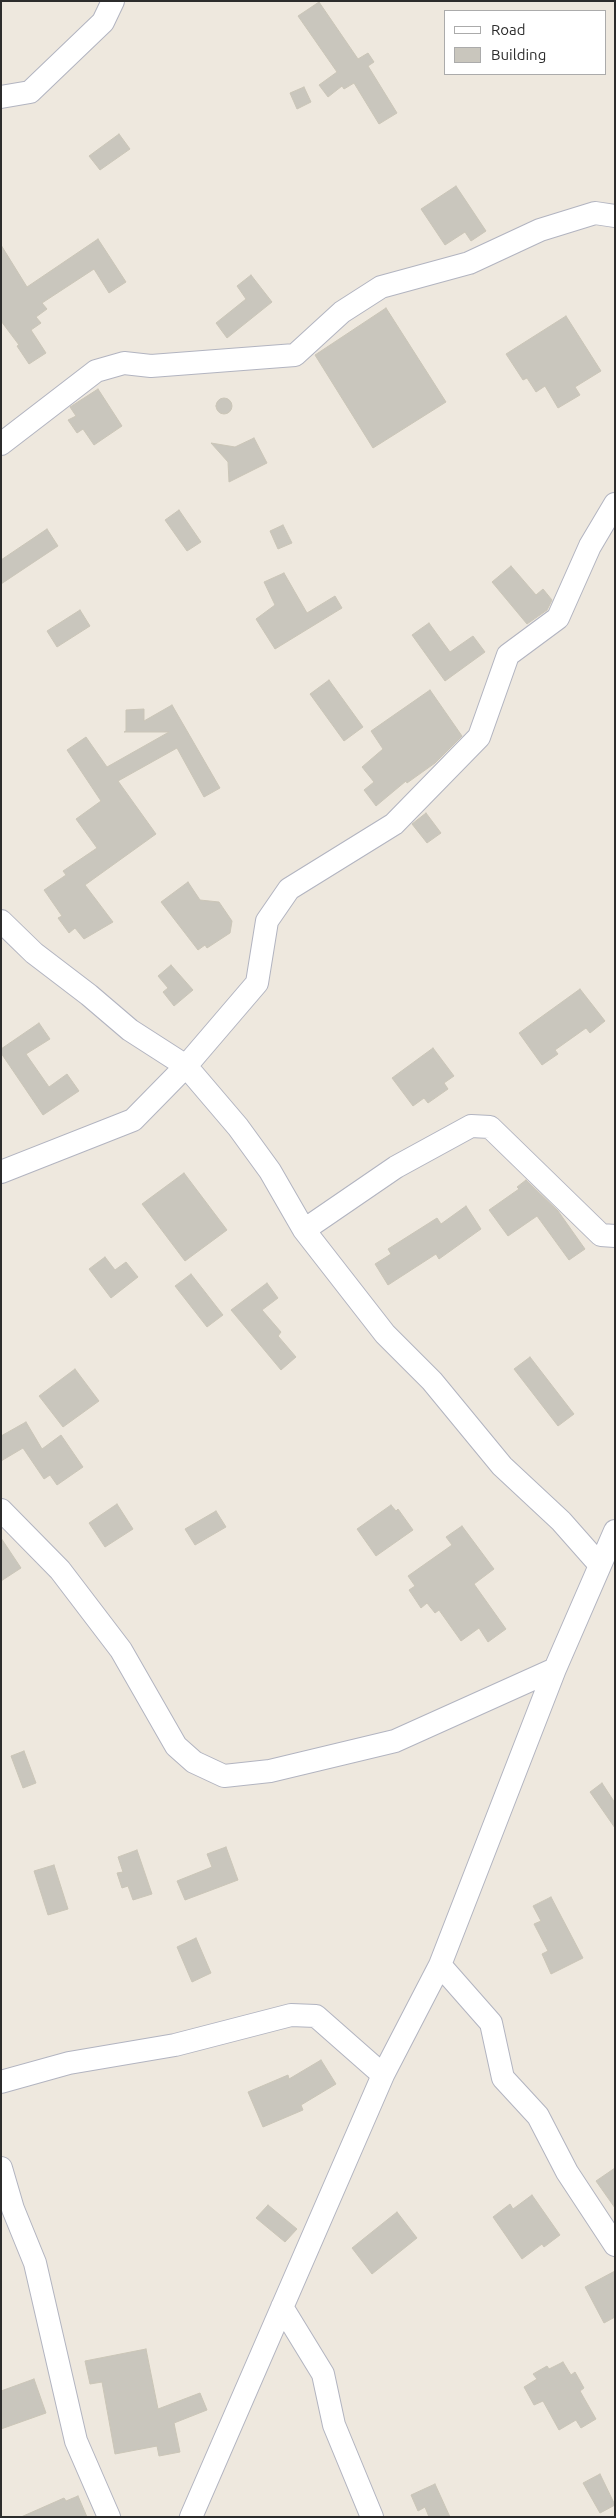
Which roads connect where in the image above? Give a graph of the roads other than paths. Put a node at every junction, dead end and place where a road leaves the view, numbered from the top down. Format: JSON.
{"nodes":[{"id":1,"x":113,"y":1,"type":"edge"},
{"id":2,"x":1,"y":97,"type":"edge"},
{"id":3,"x":615,"y":216,"type":"edge"},
{"id":4,"x":1,"y":444,"type":"edge"},
{"id":5,"x":615,"y":504,"type":"edge"},
{"id":6,"x":1,"y":921,"type":"edge"},
{"id":7,"x":186,"y":1066,"type":"junction"},
{"id":8,"x":1,"y":1172,"type":"edge"},
{"id":9,"x":304,"y":1230,"type":"junction"},
{"id":10,"x":615,"y":1236,"type":"edge"},
{"id":11,"x":1,"y":1510,"type":"edge"},
{"id":12,"x":615,"y":1532,"type":"edge"},
{"id":13,"x":599,"y":1564,"type":"junction"},
{"id":14,"x":555,"y":1669,"type":"junction"},
{"id":15,"x":440,"y":1965,"type":"junction"},
{"id":16,"x":383,"y":2075,"type":"junction"},
{"id":17,"x":1,"y":2082,"type":"edge"},
{"id":18,"x":1,"y":2168,"type":"edge"},
{"id":19,"x":615,"y":2245,"type":"edge"},
{"id":20,"x":282,"y":2307,"type":"junction"},
{"id":21,"x":109,"y":2517,"type":"edge"},
{"id":22,"x":191,"y":2517,"type":"edge"},
{"id":23,"x":372,"y":2517,"type":"edge"}],
"edges":[{"from":1,"to":2,"type":"street"},
{"from":3,"to":4,"type":"street"},
{"from":5,"to":7,"type":"street"},
{"from":6,"to":7,"type":"street"},
{"from":7,"to":8,"type":"street"},
{"from":7,"to":9,"type":"street"},
{"from":9,"to":10,"type":"street"},
{"from":9,"to":13,"type":"street"},
{"from":11,"to":14,"type":"street"},
{"from":12,"to":13,"type":"street"},
{"from":13,"to":14,"type":"street"},
{"from":14,"to":15,"type":"street"},
{"from":15,"to":16,"type":"street"},
{"from":15,"to":19,"type":"street"},
{"from":16,"to":17,"type":"street"},
{"from":16,"to":20,"type":"street"},
{"from":18,"to":21,"type":"street"},
{"from":20,"to":22,"type":"street"},
{"from":20,"to":23,"type":"street"}]}
